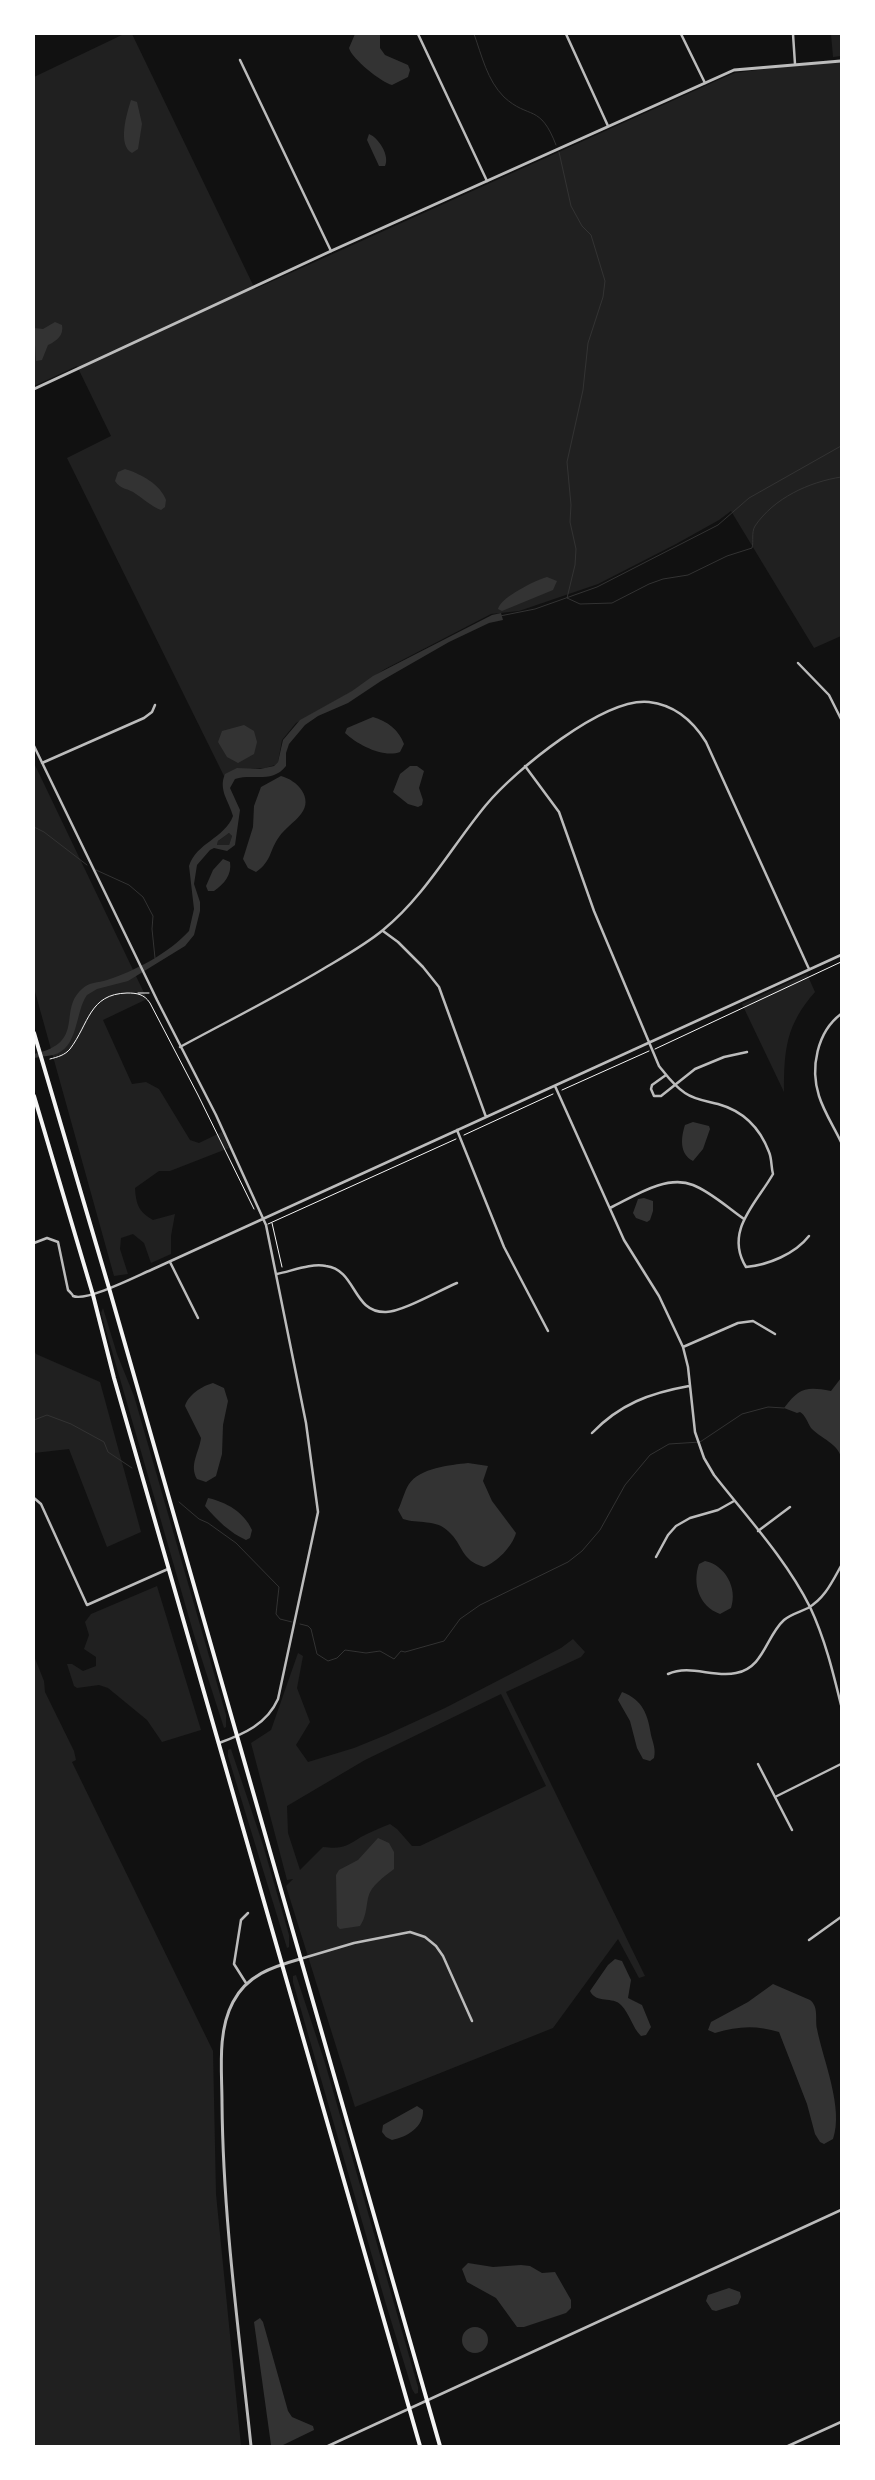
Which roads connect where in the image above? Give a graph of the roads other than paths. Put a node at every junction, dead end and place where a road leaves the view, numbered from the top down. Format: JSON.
{"nodes":[{"id":1,"x":418,"y":34,"type":"edge"},
{"id":2,"x":566,"y":34,"type":"edge"},
{"id":3,"x":681,"y":34,"type":"edge"},
{"id":4,"x":793,"y":34,"type":"edge"},
{"id":5,"x":240,"y":60,"type":"dead end"},
{"id":6,"x":841,"y":60,"type":"edge"},
{"id":7,"x":796,"y":64,"type":"junction"},
{"id":8,"x":705,"y":83,"type":"junction"},
{"id":9,"x":608,"y":126,"type":"junction"},
{"id":10,"x":487,"y":181,"type":"junction"},
{"id":11,"x":331,"y":251,"type":"junction"},
{"id":12,"x":34,"y":389,"type":"edge"},
{"id":13,"x":798,"y":663,"type":"dead end"},
{"id":14,"x":155,"y":705,"type":"dead end"},
{"id":15,"x":841,"y":719,"type":"edge"},
{"id":16,"x":34,"y":746,"type":"edge"},
{"id":17,"x":42,"y":763,"type":"junction"},
{"id":18,"x":525,"y":766,"type":"junction"},
{"id":19,"x":383,"y":931,"type":"junction"},
{"id":20,"x":841,"y":955,"type":"edge"},
{"id":21,"x":810,"y":969,"type":"junction"},
{"id":22,"x":841,"y":1014,"type":"edge"},
{"id":23,"x":34,"y":1033,"type":"edge"},
{"id":24,"x":649,"y":1043,"type":"junction"},
{"id":25,"x":180,"y":1047,"type":"junction"},
{"id":26,"x":747,"y":1052,"type":"dead end"},
{"id":27,"x":666,"y":1075,"type":"junction"},
{"id":28,"x":674,"y":1085,"type":"junction"},
{"id":29,"x":554,"y":1086,"type":"junction"},
{"id":30,"x":34,"y":1096,"type":"edge"},
{"id":31,"x":486,"y":1117,"type":"junction"},
{"id":32,"x":457,"y":1130,"type":"junction"},
{"id":33,"x":841,"y":1142,"type":"edge"},
{"id":34,"x":610,"y":1208,"type":"junction"},
{"id":35,"x":264,"y":1218,"type":"junction"},
{"id":36,"x":744,"y":1219,"type":"junction"},
{"id":37,"x":809,"y":1236,"type":"dead end"},
{"id":38,"x":34,"y":1243,"type":"edge"},
{"id":39,"x":170,"y":1262,"type":"junction"},
{"id":40,"x":277,"y":1274,"type":"junction"},
{"id":41,"x":457,"y":1283,"type":"dead end"},
{"id":42,"x":109,"y":1288,"type":"junction"},
{"id":43,"x":93,"y":1294,"type":"junction"},
{"id":44,"x":198,"y":1318,"type":"dead end"},
{"id":45,"x":548,"y":1331,"type":"dead end"},
{"id":46,"x":775,"y":1334,"type":"dead end"},
{"id":47,"x":683,"y":1347,"type":"junction"},
{"id":48,"x":689,"y":1386,"type":"junction"},
{"id":49,"x":592,"y":1433,"type":"dead end"},
{"id":50,"x":34,"y":1498,"type":"edge"},
{"id":51,"x":734,"y":1501,"type":"junction"},
{"id":52,"x":790,"y":1508,"type":"dead end"},
{"id":53,"x":758,"y":1532,"type":"junction"},
{"id":54,"x":656,"y":1557,"type":"dead end"},
{"id":55,"x":841,"y":1566,"type":"edge"},
{"id":56,"x":168,"y":1569,"type":"junction"},
{"id":57,"x":810,"y":1607,"type":"junction"},
{"id":58,"x":668,"y":1674,"type":"dead end"},
{"id":59,"x":841,"y":1705,"type":"edge"},
{"id":60,"x":236,"y":1737,"type":"junction"},
{"id":61,"x":219,"y":1743,"type":"junction"},
{"id":62,"x":758,"y":1764,"type":"dead end"},
{"id":63,"x":841,"y":1764,"type":"edge"},
{"id":64,"x":775,"y":1797,"type":"junction"},
{"id":65,"x":792,"y":1830,"type":"dead end"},
{"id":66,"x":248,"y":1913,"type":"dead end"},
{"id":67,"x":841,"y":1917,"type":"edge"},
{"id":68,"x":809,"y":1940,"type":"dead end"},
{"id":69,"x":300,"y":1959,"type":"junction"},
{"id":70,"x":283,"y":1964,"type":"junction"},
{"id":71,"x":246,"y":1983,"type":"junction"},
{"id":72,"x":472,"y":2021,"type":"dead end"},
{"id":73,"x":841,"y":2210,"type":"edge"},
{"id":74,"x":427,"y":2400,"type":"junction"},
{"id":75,"x":410,"y":2408,"type":"junction"},
{"id":76,"x":841,"y":2422,"type":"edge"},
{"id":77,"x":251,"y":2446,"type":"edge"},
{"id":78,"x":328,"y":2446,"type":"edge"},
{"id":79,"x":420,"y":2446,"type":"edge"},
{"id":80,"x":440,"y":2446,"type":"edge"},
{"id":81,"x":788,"y":2446,"type":"edge"}],
"edges":[{"from":1,"to":10,"type":"street"},
{"from":2,"to":9,"type":"street"},
{"from":3,"to":8,"type":"street"},
{"from":4,"to":7,"type":"street"},
{"from":5,"to":11,"type":"street"},
{"from":6,"to":7,"type":"street"},
{"from":7,"to":8,"type":"street"},
{"from":8,"to":9,"type":"street"},
{"from":9,"to":10,"type":"street"},
{"from":10,"to":11,"type":"street"},
{"from":11,"to":12,"type":"street"},
{"from":13,"to":15,"type":"street"},
{"from":14,"to":17,"type":"street"},
{"from":16,"to":17,"type":"street"},
{"from":17,"to":25,"type":"street"},
{"from":18,"to":19,"type":"street"},
{"from":18,"to":21,"type":"street"},
{"from":18,"to":24,"type":"street"},
{"from":19,"to":25,"type":"street"},
{"from":19,"to":31,"type":"street"},
{"from":20,"to":21,"type":"street"},
{"from":21,"to":24,"type":"street"},
{"from":22,"to":33,"type":"street"},
{"from":23,"to":42,"type":"main road"},
{"from":24,"to":27,"type":"street"},
{"from":24,"to":29,"type":"street"},
{"from":25,"to":35,"type":"street"},
{"from":26,"to":28,"type":"street"},
{"from":27,"to":28,"type":"street"},
{"from":27,"to":28,"type":"street"},
{"from":28,"to":36,"type":"street"},
{"from":29,"to":31,"type":"street"},
{"from":29,"to":34,"type":"street"},
{"from":30,"to":43,"type":"main road"},
{"from":31,"to":32,"type":"street"},
{"from":32,"to":35,"type":"street"},
{"from":32,"to":45,"type":"street"},
{"from":34,"to":36,"type":"street"},
{"from":34,"to":47,"type":"street"},
{"from":35,"to":39,"type":"street"},
{"from":35,"to":40,"type":"street"},
{"from":36,"to":37,"type":"street"},
{"from":38,"to":43,"type":"street"},
{"from":39,"to":42,"type":"street"},
{"from":39,"to":44,"type":"street"},
{"from":40,"to":41,"type":"street"},
{"from":40,"to":60,"type":"street"},
{"from":42,"to":43,"type":"street"},
{"from":42,"to":60,"type":"main road"},
{"from":43,"to":56,"type":"main road"},
{"from":46,"to":47,"type":"street"},
{"from":47,"to":48,"type":"street"},
{"from":48,"to":49,"type":"street"},
{"from":48,"to":51,"type":"street"},
{"from":50,"to":56,"type":"street"},
{"from":51,"to":53,"type":"street"},
{"from":51,"to":54,"type":"street"},
{"from":52,"to":53,"type":"street"},
{"from":53,"to":57,"type":"street"},
{"from":55,"to":57,"type":"street"},
{"from":56,"to":61,"type":"main road"},
{"from":57,"to":58,"type":"street"},
{"from":57,"to":59,"type":"street"},
{"from":60,"to":61,"type":"street"},
{"from":60,"to":69,"type":"main road"},
{"from":61,"to":70,"type":"main road"},
{"from":62,"to":64,"type":"street"},
{"from":63,"to":64,"type":"street"},
{"from":64,"to":65,"type":"street"},
{"from":66,"to":71,"type":"street"},
{"from":67,"to":68,"type":"street"},
{"from":69,"to":70,"type":"street"},
{"from":69,"to":72,"type":"street"},
{"from":69,"to":74,"type":"main road"},
{"from":70,"to":71,"type":"street"},
{"from":70,"to":75,"type":"main road"},
{"from":71,"to":77,"type":"street"},
{"from":73,"to":74,"type":"street"},
{"from":74,"to":75,"type":"street"},
{"from":74,"to":80,"type":"main road"},
{"from":75,"to":78,"type":"street"},
{"from":75,"to":79,"type":"main road"},
{"from":76,"to":81,"type":"street"}]}
